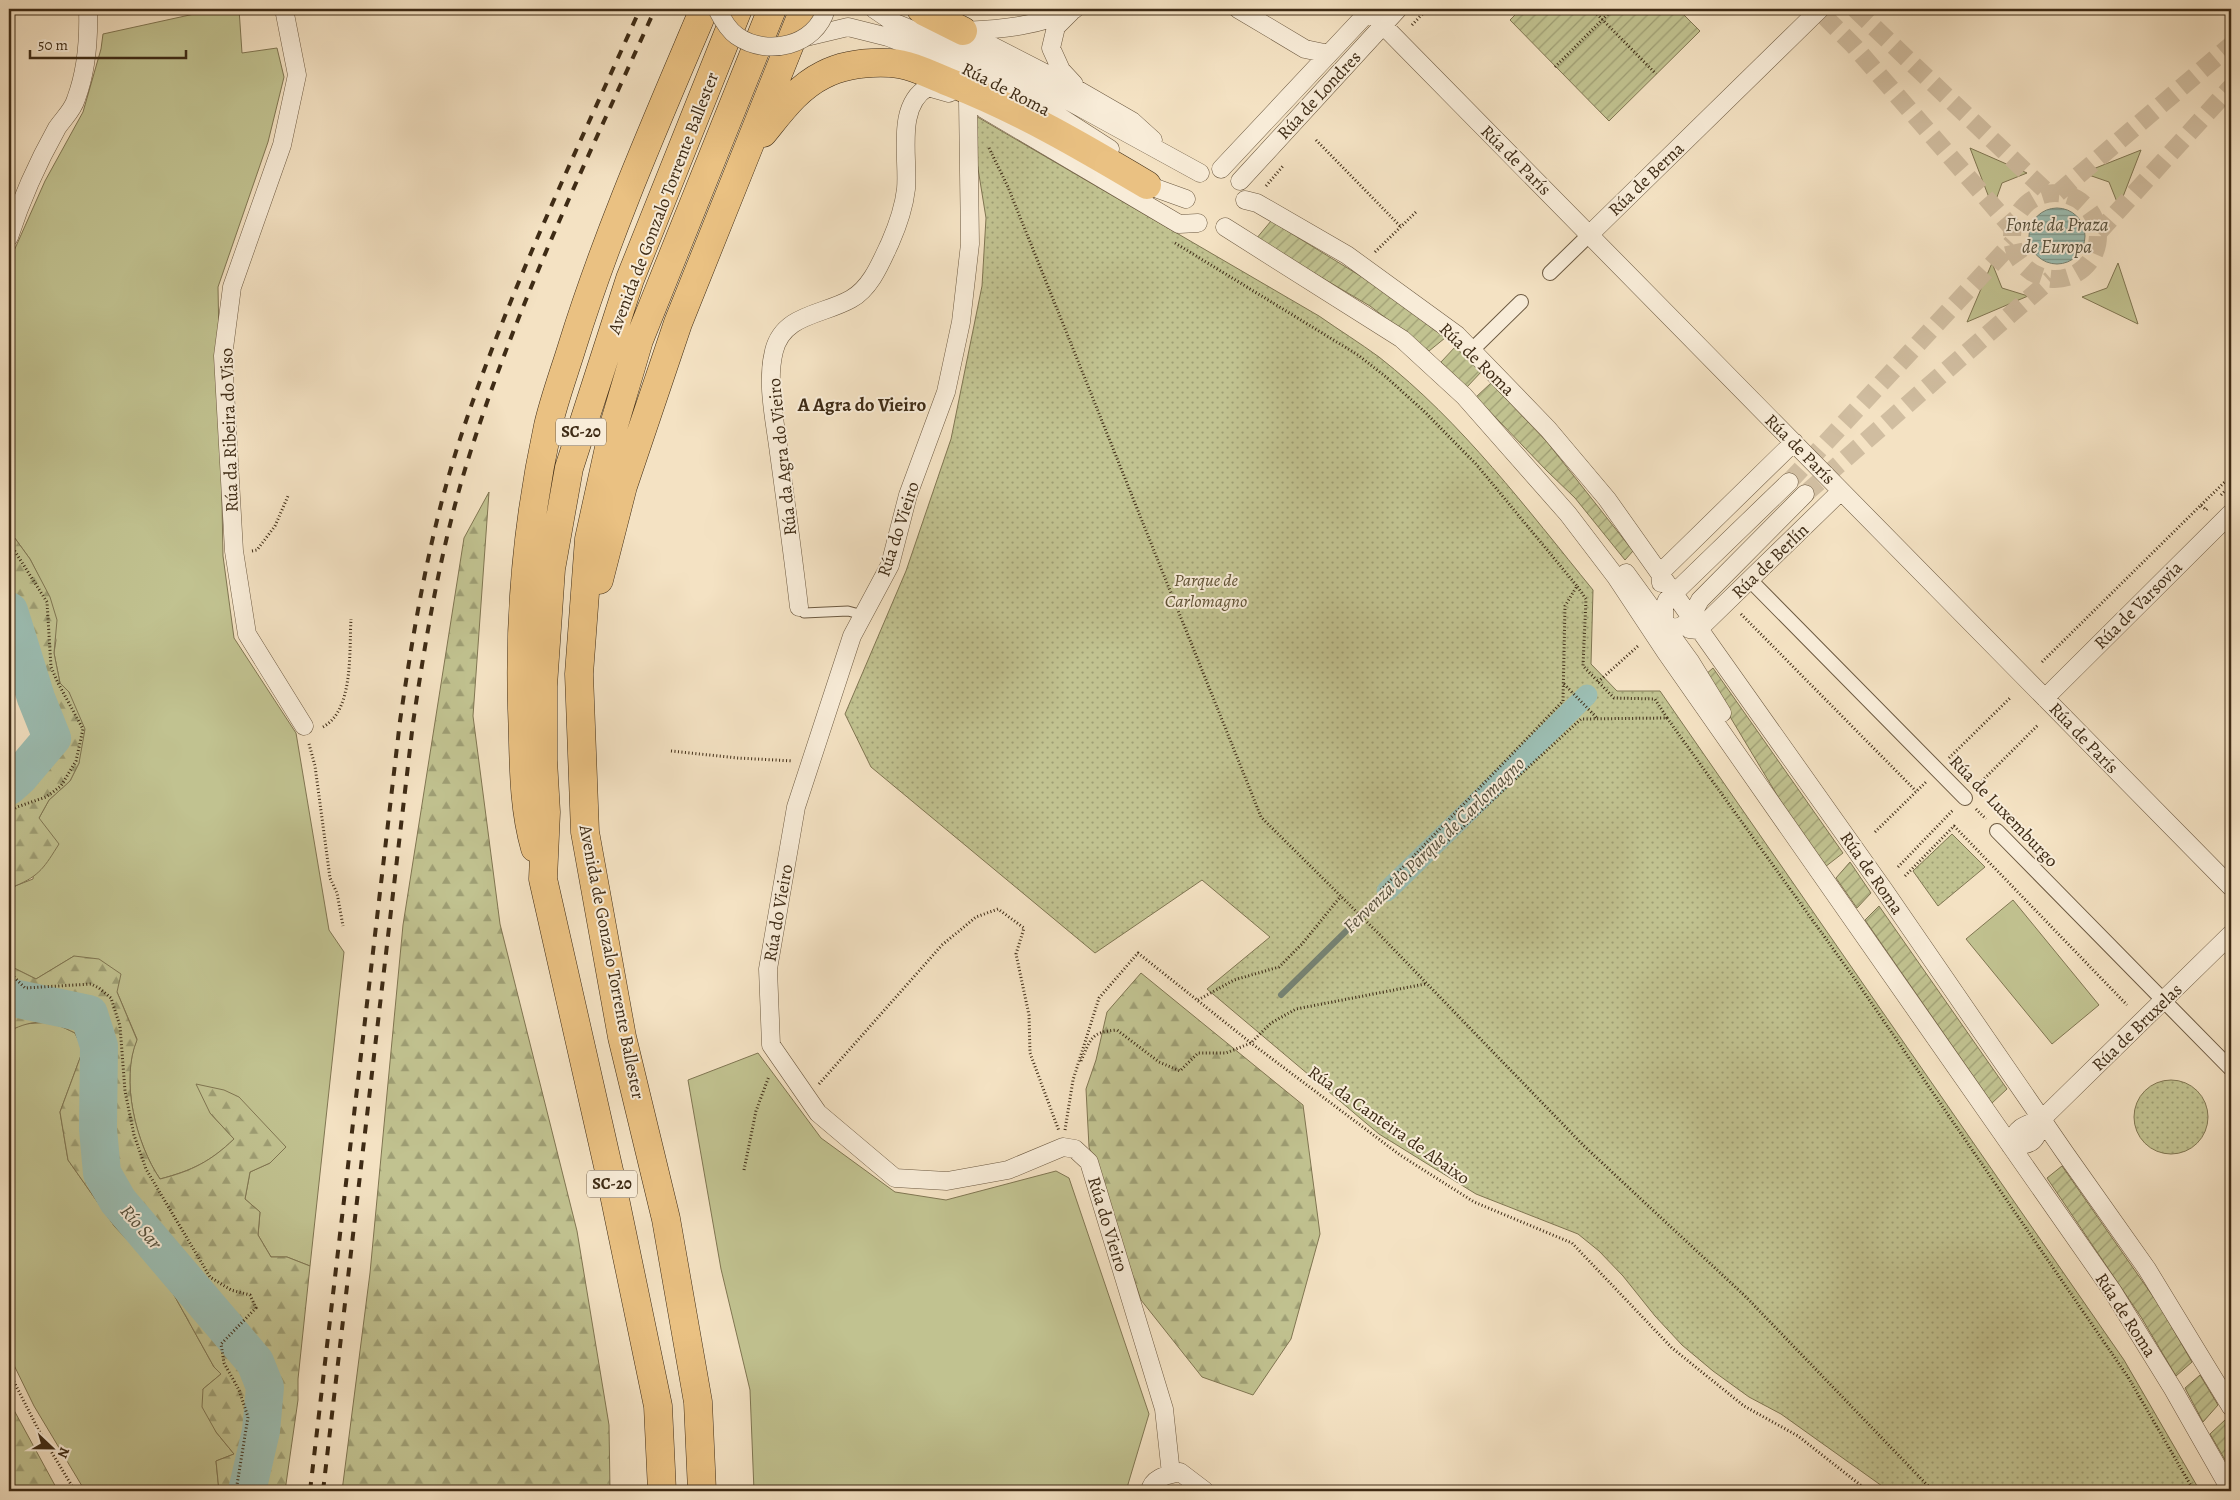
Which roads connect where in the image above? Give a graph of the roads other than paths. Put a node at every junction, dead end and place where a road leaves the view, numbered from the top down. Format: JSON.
{"nodes":[{"id":1,"x":88,"y":9,"type":"edge"},
{"id":2,"x":284,"y":9,"type":"edge"},
{"id":3,"x":704,"y":9,"type":"edge"},
{"id":4,"x":717,"y":9,"type":"edge"},
{"id":5,"x":738,"y":9,"type":"edge"},
{"id":6,"x":772,"y":9,"type":"edge"},
{"id":7,"x":804,"y":9,"type":"edge"},
{"id":8,"x":826,"y":9,"type":"edge"},
{"id":9,"x":874,"y":9,"type":"edge"},
{"id":10,"x":922,"y":9,"type":"edge"},
{"id":11,"x":1074,"y":9,"type":"edge"},
{"id":12,"x":1238,"y":9,"type":"edge"},
{"id":13,"x":1398,"y":9,"type":"edge"},
{"id":14,"x":1370,"y":10,"type":"edge"},
{"id":15,"x":1820,"y":11,"type":"edge"},
{"id":16,"x":1383,"y":25,"type":"junction"},
{"id":17,"x":806,"y":37,"type":"junction"},
{"id":18,"x":962,"y":49,"type":"junction"},
{"id":19,"x":1329,"y":54,"type":"junction"},
{"id":20,"x":1080,"y":91,"type":"junction"},
{"id":21,"x":968,"y":100,"type":"junction"},
{"id":22,"x":746,"y":153,"type":"junction"},
{"id":23,"x":1166,"y":153,"type":"junction"},
{"id":24,"x":1222,"y":169,"type":"junction"},
{"id":25,"x":1200,"y":174,"type":"junction"},
{"id":26,"x":1240,"y":181,"type":"junction"},
{"id":27,"x":1150,"y":197,"type":"junction"},
{"id":28,"x":1186,"y":199,"type":"junction"},
{"id":29,"x":1245,"y":200,"type":"junction"},
{"id":30,"x":1198,"y":223,"type":"junction"},
{"id":31,"x":1224,"y":227,"type":"junction"},
{"id":32,"x":1589,"y":235,"type":"junction"},
{"id":33,"x":9,"y":237,"type":"edge"},
{"id":34,"x":1550,"y":274,"type":"dead end"},
{"id":35,"x":1521,"y":302,"type":"dead end"},
{"id":36,"x":1472,"y":350,"type":"junction"},
{"id":37,"x":1794,"y":442,"type":"junction"},
{"id":38,"x":1788,"y":482,"type":"tunnel mouth"},
{"id":39,"x":1841,"y":491,"type":"junction"},
{"id":40,"x":1804,"y":494,"type":"tunnel mouth"},
{"id":41,"x":1552,"y":496,"type":"junction"},
{"id":42,"x":2231,"y":513,"type":"edge"},
{"id":43,"x":1660,"y":573,"type":"junction"},
{"id":44,"x":1750,"y":580,"type":"junction"},
{"id":45,"x":1669,"y":600,"type":"junction"},
{"id":46,"x":799,"y":607,"type":"joint"},
{"id":47,"x":863,"y":615,"type":"junction"},
{"id":48,"x":1683,"y":625,"type":"junction"},
{"id":49,"x":579,"y":674,"type":"junction"},
{"id":50,"x":2045,"y":698,"type":"junction"},
{"id":51,"x":306,"y":731,"type":"road end"},
{"id":52,"x":1753,"y":777,"type":"junction"},
{"id":53,"x":1965,"y":798,"type":"road end"},
{"id":54,"x":1997,"y":831,"type":"road end"},
{"id":55,"x":544,"y":879,"type":"junction"},
{"id":56,"x":2231,"y":887,"type":"edge"},
{"id":57,"x":2231,"y":934,"type":"edge"},
{"id":58,"x":2164,"y":1000,"type":"junction"},
{"id":59,"x":2231,"y":1069,"type":"edge"},
{"id":60,"x":2042,"y":1119,"type":"junction"},
{"id":61,"x":2010,"y":1145,"type":"junction"},
{"id":62,"x":2231,"y":1407,"type":"edge"},
{"id":63,"x":1171,"y":1474,"type":"junction"},
{"id":64,"x":662,"y":1491,"type":"edge"},
{"id":65,"x":702,"y":1491,"type":"edge"},
{"id":66,"x":1150,"y":1491,"type":"edge"},
{"id":67,"x":1206,"y":1491,"type":"edge"},
{"id":68,"x":2231,"y":1491,"type":"edge"}],
"edges":[{"from":1,"to":33,"type":"street"},
{"from":2,"to":51,"type":"street","name":"Rúa da Ribeira do Viso"},
{"from":3,"to":55,"type":"highway"},
{"from":4,"to":17,"type":"street","name":"Rúa de Roma","bridge":true},
{"from":5,"to":55,"type":"highway","name":"Avenida de Gonzalo Torrente Ballester","number":"SC-20"},
{"from":6,"to":49,"type":"highway","name":"Avenida de Gonzalo Torrente Ballester","number":"SC-20"},
{"from":7,"to":22,"type":"highway"},
{"from":8,"to":17,"type":"street","bridge":true},
{"from":9,"to":18,"type":"street","name":"Rúa de Roma"},
{"from":10,"to":18,"type":"highway"},
{"from":11,"to":18,"type":"street"},
{"from":11,"to":20,"type":"street"},
{"from":12,"to":19,"type":"street"},
{"from":13,"to":16,"type":"street","name":"Rúa de Londres"},
{"from":14,"to":16,"type":"street","name":"Rúa de París"},
{"from":14,"to":19,"type":"street","name":"Rúa de Londres"},
{"from":15,"to":32,"type":"street","name":"Rúa de Berna"},
{"from":16,"to":26,"type":"street","name":"Rúa de Londres"},
{"from":16,"to":32,"type":"street","name":"Rúa de París"},
{"from":17,"to":18,"type":"street","name":"Rúa de Roma"},
{"from":18,"to":20,"type":"street","name":"Rúa de Roma"},
{"from":18,"to":23,"type":"street","name":"Rúa de Roma"},
{"from":18,"to":27,"type":"street","name":"Rúa de Roma"},
{"from":19,"to":24,"type":"street","name":"Rúa de Londres"},
{"from":20,"to":23,"type":"street","name":"Rúa de Roma"},
{"from":21,"to":27,"type":"street","name":"Rúa de Roma"},
{"from":21,"to":46,"type":"street","name":"Rúa da Agra do Vieiro"},
{"from":21,"to":47,"type":"street","name":"Rúa do Vieiro"},
{"from":22,"to":27,"type":"highway"},
{"from":22,"to":49,"type":"highway"},
{"from":23,"to":25,"type":"street","name":"Rúa de Roma"},
{"from":24,"to":25,"type":"street"},
{"from":24,"to":26,"type":"street"},
{"from":25,"to":28,"type":"street"},
{"from":26,"to":29,"type":"street"},
{"from":27,"to":28,"type":"street","name":"Rúa de Roma"},
{"from":27,"to":28,"type":"street"},
{"from":27,"to":30,"type":"street","name":"Rúa de Roma"},
{"from":28,"to":30,"type":"street"},
{"from":29,"to":31,"type":"street"},
{"from":29,"to":36,"type":"street","name":"Rúa de Roma"},
{"from":30,"to":31,"type":"street","name":"Rúa de Roma"},
{"from":31,"to":41,"type":"street","name":"Rúa de Roma"},
{"from":32,"to":34,"type":"street","name":"Rúa de Berna"},
{"from":32,"to":37,"type":"street","name":"Rúa de París"},
{"from":35,"to":36,"type":"street"},
{"from":36,"to":43,"type":"street","name":"Rúa de Roma"},
{"from":37,"to":39,"type":"street","name":"Rúa de París"},
{"from":37,"to":43,"type":"street"},
{"from":38,"to":45,"type":"street"},
{"from":39,"to":44,"type":"street","name":"Rúa de Berlín"},
{"from":39,"to":50,"type":"street","name":"Rúa de París"},
{"from":40,"to":48,"type":"street","name":"Rúa de Berlín"},
{"from":41,"to":48,"type":"street","name":"Rúa de Roma"},
{"from":41,"to":52,"type":"street","name":"Rúa de Roma"},
{"from":42,"to":50,"type":"street","name":"Rúa de Varsovia"},
{"from":43,"to":45,"type":"street","name":"Rúa de Roma"},
{"from":44,"to":48,"type":"street","name":"Rúa de Berlín"},
{"from":44,"to":53,"type":"street","name":"Rúa de Luxemburgo"},
{"from":45,"to":48,"type":"street","name":"Rúa de Roma"},
{"from":45,"to":48,"type":"street"},
{"from":46,"to":47,"type":"lane"},
{"from":47,"to":63,"type":"street","name":"Rúa do Vieiro"},
{"from":48,"to":52,"type":"street","name":"Rúa de Roma"},
{"from":48,"to":60,"type":"street","name":"Rúa de Roma"},
{"from":49,"to":65,"type":"highway","name":"Avenida de Gonzalo Torrente Ballester","number":"SC-20"},
{"from":50,"to":56,"type":"street","name":"Rúa de París"},
{"from":52,"to":61,"type":"street","name":"Rúa de Roma"},
{"from":54,"to":58,"type":"street","name":"Rúa de Luxemburgo"},
{"from":55,"to":64,"type":"highway","name":"Avenida de Gonzalo Torrente Ballester","number":"SC-20"},
{"from":57,"to":58,"type":"street","name":"Rúa de Bruxelas"},
{"from":58,"to":59,"type":"street","name":"Rúa de Luxemburgo"},
{"from":58,"to":60,"type":"street","name":"Rúa de Bruxelas"},
{"from":60,"to":61,"type":"street"},
{"from":60,"to":62,"type":"street","name":"Rúa de Roma"},
{"from":61,"to":68,"type":"street","name":"Rúa de Roma"},
{"from":63,"to":66,"type":"street"},
{"from":63,"to":67,"type":"street"}]}
